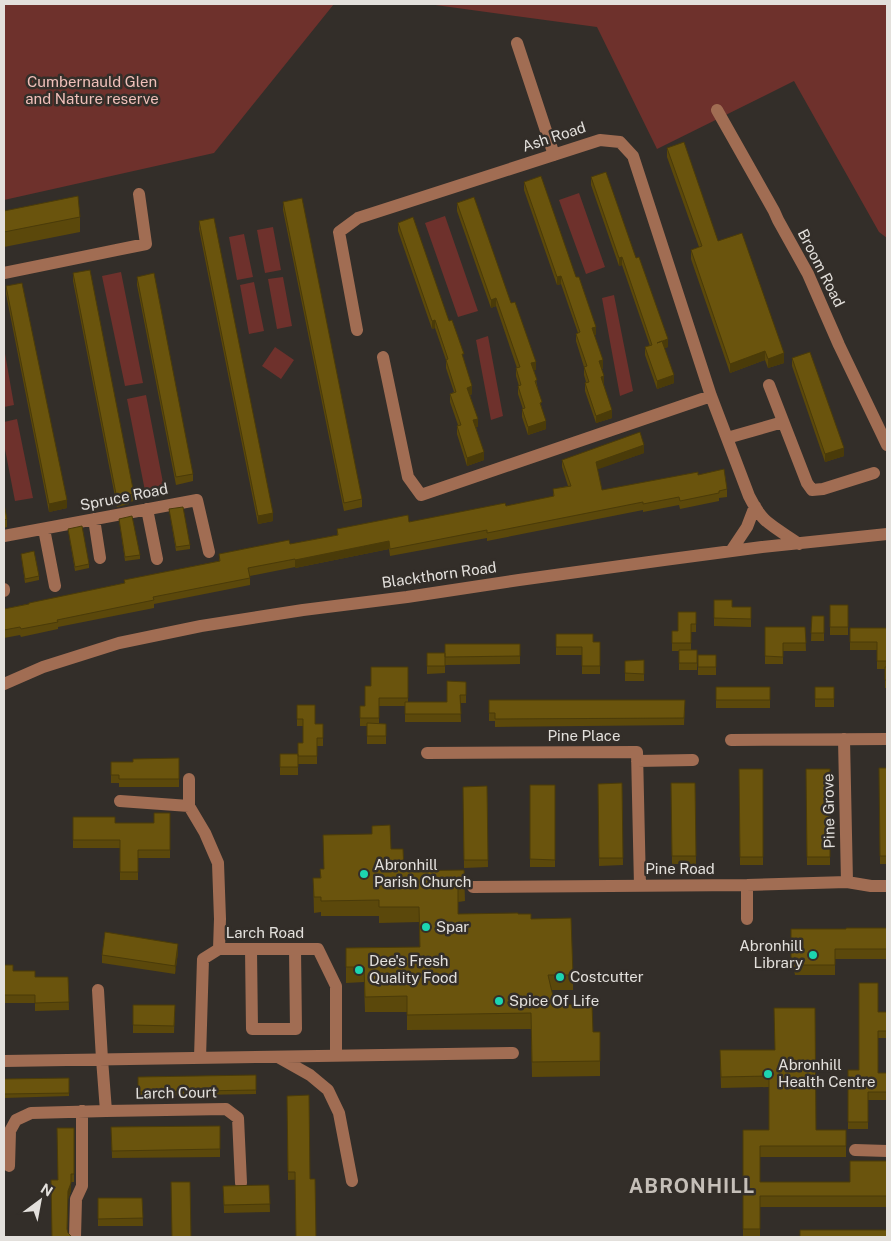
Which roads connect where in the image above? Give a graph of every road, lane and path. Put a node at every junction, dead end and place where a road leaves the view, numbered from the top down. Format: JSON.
{"nodes":[{"id":1,"x":517,"y":43,"type":"dead end"},
{"id":2,"x":717,"y":110,"type":"dead end"},
{"id":3,"x":554,"y":155,"type":"junction"},
{"id":4,"x":139,"y":194,"type":"dead end"},
{"id":5,"x":4,"y":273,"type":"edge"},
{"id":6,"x":357,"y":330,"type":"dead end"},
{"id":7,"x":383,"y":357,"type":"dead end"},
{"id":8,"x":770,"y":385,"type":"dead end"},
{"id":9,"x":711,"y":396,"type":"junction"},
{"id":10,"x":783,"y":422,"type":"junction"},
{"id":11,"x":727,"y":438,"type":"junction"},
{"id":12,"x":887,"y":446,"type":"edge"},
{"id":13,"x":874,"y":473,"type":"dead end"},
{"id":14,"x":755,"y":506,"type":"junction"},
{"id":15,"x":147,"y":509,"type":"junction"},
{"id":16,"x":94,"y":519,"type":"junction"},
{"id":17,"x":44,"y":529,"type":"junction"},
{"id":18,"x":887,"y":534,"type":"edge"},
{"id":19,"x":4,"y":536,"type":"edge"},
{"id":20,"x":799,"y":544,"type":"junction"},
{"id":21,"x":731,"y":551,"type":"junction"},
{"id":22,"x":209,"y":552,"type":"dead end"},
{"id":23,"x":100,"y":558,"type":"dead end"},
{"id":24,"x":157,"y":560,"type":"dead end"},
{"id":25,"x":55,"y":586,"type":"dead end"},
{"id":26,"x":4,"y":684,"type":"edge"},
{"id":27,"x":844,"y":739,"type":"junction"},
{"id":28,"x":887,"y":739,"type":"edge"},
{"id":29,"x":731,"y":740,"type":"dead end"},
{"id":30,"x":427,"y":753,"type":"dead end"},
{"id":31,"x":693,"y":760,"type":"dead end"},
{"id":32,"x":637,"y":761,"type":"junction"},
{"id":33,"x":189,"y":779,"type":"dead end"},
{"id":34,"x":120,"y":801,"type":"dead end"},
{"id":35,"x":188,"y":806,"type":"junction"},
{"id":36,"x":847,"y":882,"type":"junction"},
{"id":37,"x":747,"y":885,"type":"junction"},
{"id":38,"x":640,"y":886,"type":"junction"},
{"id":39,"x":887,"y":886,"type":"edge"},
{"id":40,"x":472,"y":887,"type":"dead end"},
{"id":41,"x":747,"y":920,"type":"dead end"},
{"id":42,"x":219,"y":949,"type":"junction"},
{"id":43,"x":251,"y":949,"type":"junction"},
{"id":44,"x":295,"y":949,"type":"junction"},
{"id":45,"x":98,"y":990,"type":"dead end"},
{"id":46,"x":513,"y":1053,"type":"dead end"},
{"id":47,"x":336,"y":1056,"type":"junction"},
{"id":48,"x":277,"y":1057,"type":"junction"},
{"id":49,"x":200,"y":1058,"type":"junction"},
{"id":50,"x":102,"y":1059,"type":"junction"},
{"id":51,"x":4,"y":1060,"type":"edge"},
{"id":52,"x":106,"y":1110,"type":"junction"},
{"id":53,"x":82,"y":1111,"type":"junction"},
{"id":54,"x":855,"y":1150,"type":"dead end"},
{"id":55,"x":887,"y":1151,"type":"edge"},
{"id":56,"x":9,"y":1166,"type":"dead end"},
{"id":57,"x":352,"y":1181,"type":"dead end"},
{"id":58,"x":241,"y":1183,"type":"dead end"},
{"id":59,"x":75,"y":1237,"type":"edge"}],
"edges":[{"from":1,"to":3,"type":"street"},
{"from":2,"to":12,"type":"street","name":"Broom Road"},
{"from":3,"to":6,"type":"street","name":"Ash Road"},
{"from":3,"to":9,"type":"street","name":"Ash Road"},
{"from":4,"to":5,"type":"street"},
{"from":7,"to":9,"type":"street"},
{"from":8,"to":10,"type":"street"},
{"from":9,"to":11,"type":"street","name":"Ash Road"},
{"from":10,"to":11,"type":"street"},
{"from":10,"to":13,"type":"street"},
{"from":11,"to":14,"type":"street","name":"Ash Road"},
{"from":14,"to":20,"type":"street","name":"Ash Road"},
{"from":14,"to":21,"type":"street"},
{"from":15,"to":16,"type":"street","name":"Spruce Road"},
{"from":15,"to":22,"type":"street","name":"Spruce Road"},
{"from":15,"to":24,"type":"street"},
{"from":16,"to":17,"type":"street","name":"Spruce Road"},
{"from":16,"to":23,"type":"street"},
{"from":17,"to":19,"type":"street","name":"Spruce Road"},
{"from":17,"to":25,"type":"street"},
{"from":18,"to":20,"type":"street","name":"Blackthorn Road"},
{"from":20,"to":21,"type":"street","name":"Blackthorn Road"},
{"from":21,"to":26,"type":"street","name":"Blackthorn Road"},
{"from":27,"to":28,"type":"street"},
{"from":27,"to":29,"type":"street"},
{"from":27,"to":36,"type":"street","name":"Pine Grove"},
{"from":30,"to":32,"type":"street","name":"Pine Place"},
{"from":31,"to":32,"type":"street"},
{"from":32,"to":38,"type":"street"},
{"from":33,"to":35,"type":"street"},
{"from":34,"to":35,"type":"street"},
{"from":35,"to":42,"type":"street"},
{"from":36,"to":37,"type":"street","name":"Pine Road"},
{"from":36,"to":39,"type":"street","name":"Pine Road"},
{"from":37,"to":38,"type":"street","name":"Pine Road"},
{"from":37,"to":41,"type":"street"},
{"from":38,"to":40,"type":"street","name":"Pine Road"},
{"from":42,"to":43,"type":"street","name":"Larch Road"},
{"from":42,"to":49,"type":"street","name":"Larch Road"},
{"from":43,"to":44,"type":"street","name":"Larch Road"},
{"from":43,"to":44,"type":"street"},
{"from":44,"to":47,"type":"street","name":"Larch Road"},
{"from":45,"to":50,"type":"street"},
{"from":46,"to":47,"type":"street"},
{"from":47,"to":48,"type":"street"},
{"from":48,"to":49,"type":"street"},
{"from":48,"to":57,"type":"street"},
{"from":49,"to":50,"type":"street"},
{"from":50,"to":51,"type":"street"},
{"from":50,"to":52,"type":"street"},
{"from":52,"to":53,"type":"street","name":"Larch Court"},
{"from":52,"to":58,"type":"street","name":"Larch Court"},
{"from":53,"to":56,"type":"street","name":"Larch Court"},
{"from":53,"to":59,"type":"street"},
{"from":54,"to":55,"type":"street"}]}
